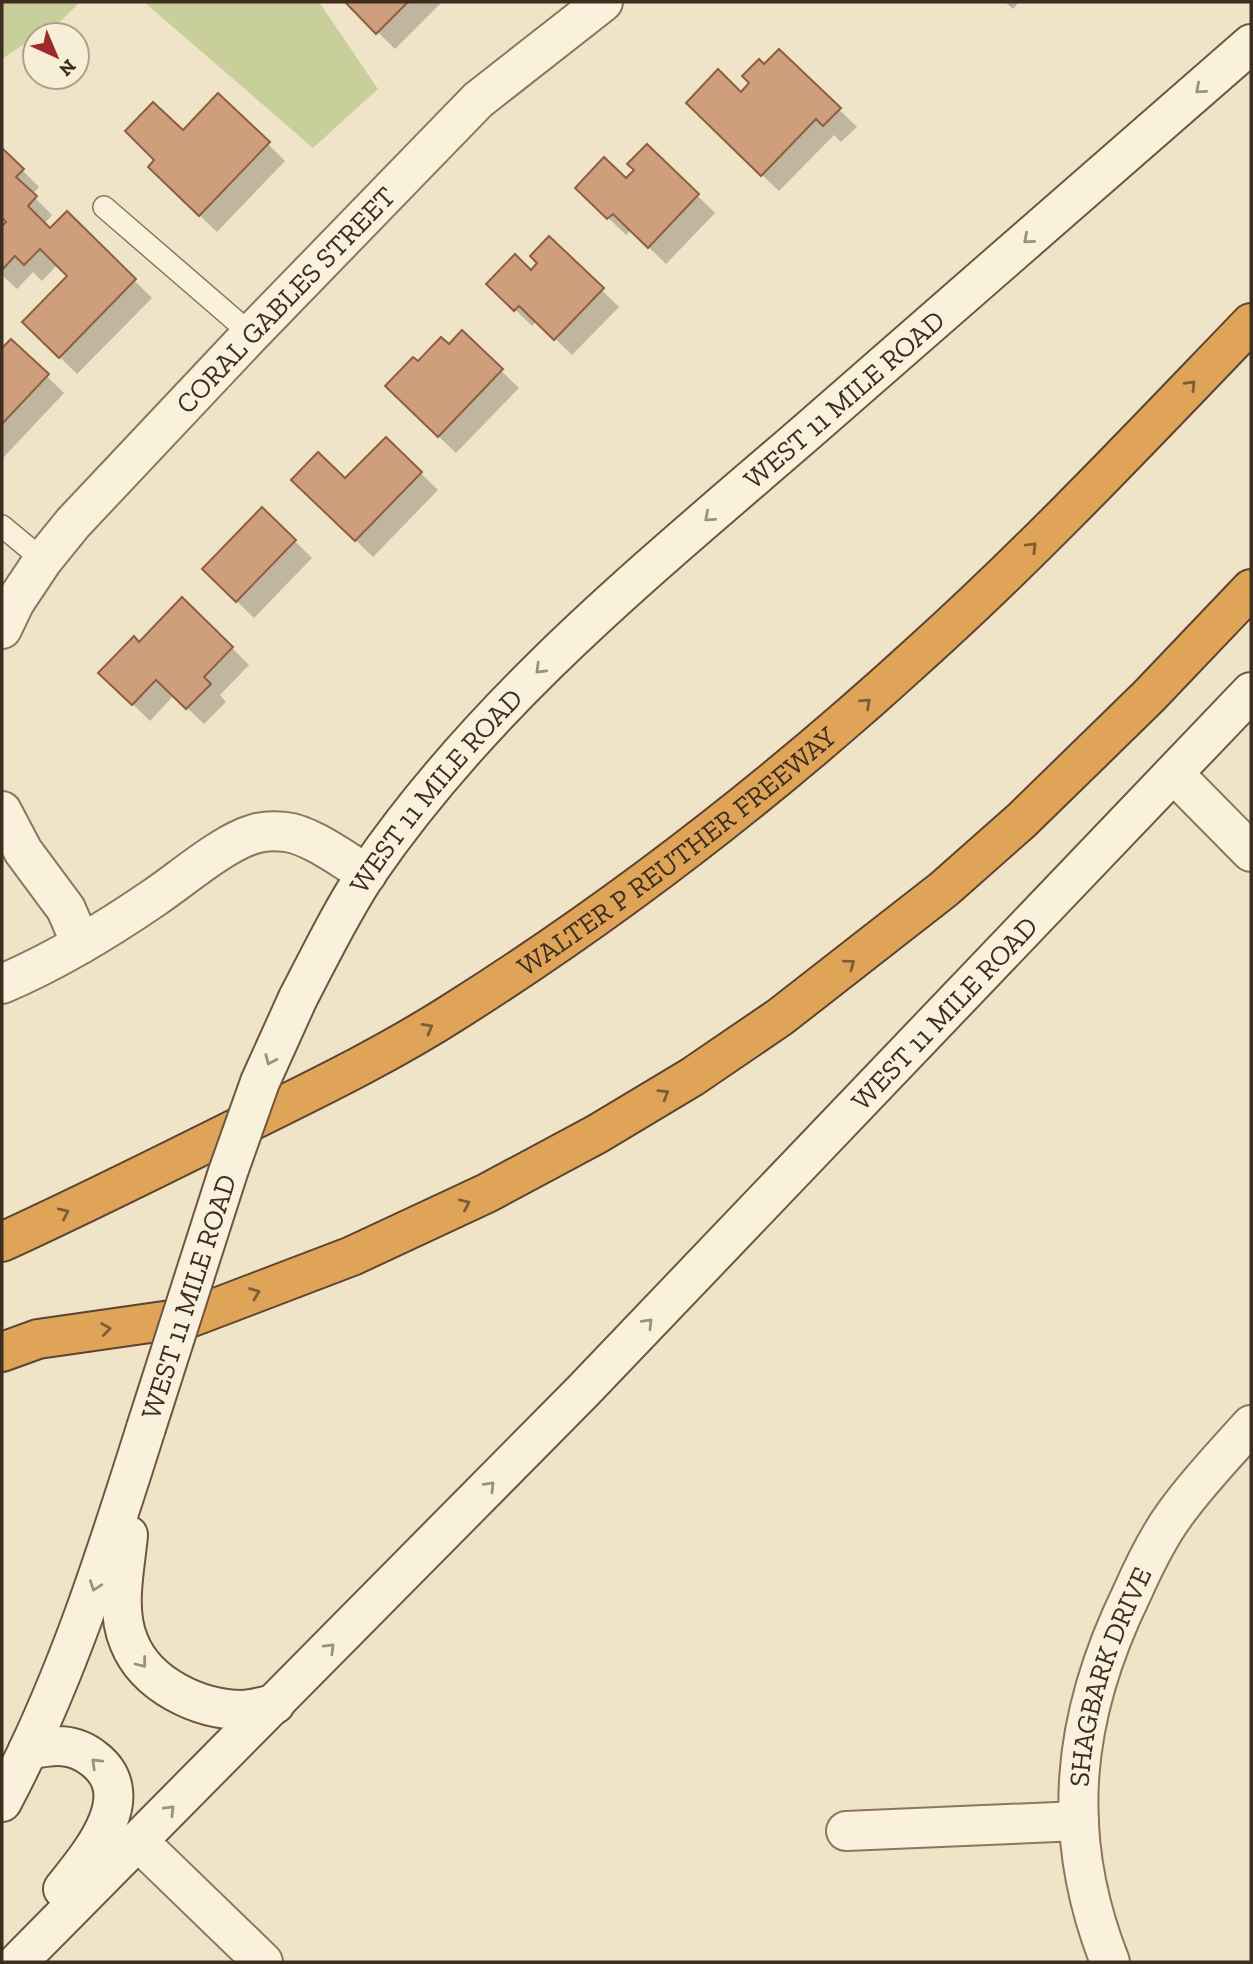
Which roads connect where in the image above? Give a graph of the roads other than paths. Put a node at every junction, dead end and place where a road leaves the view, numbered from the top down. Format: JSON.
{"nodes":[{"id":1,"x":603,"y":2,"type":"edge"},
{"id":2,"x":1251,"y":44,"type":"edge"},
{"id":3,"x":104,"y":207,"type":"dead end"},
{"id":4,"x":1251,"y":323,"type":"edge"},
{"id":5,"x":251,"y":334,"type":"junction"},
{"id":6,"x":2,"y":526,"type":"edge"},
{"id":7,"x":43,"y":561,"type":"junction"},
{"id":8,"x":1251,"y":589,"type":"edge"},
{"id":9,"x":2,"y":629,"type":"edge"},
{"id":10,"x":1251,"y":692,"type":"edge"},
{"id":11,"x":1174,"y":774,"type":"junction"},
{"id":12,"x":2,"y":811,"type":"edge"},
{"id":13,"x":1251,"y":852,"type":"edge"},
{"id":14,"x":367,"y":874,"type":"junction"},
{"id":15,"x":81,"y":944,"type":"junction"},
{"id":16,"x":2,"y":984,"type":"edge"},
{"id":17,"x":2,"y":1242,"type":"edge"},
{"id":18,"x":2,"y":1352,"type":"edge"},
{"id":19,"x":1251,"y":1425,"type":"edge"},
{"id":20,"x":142,"y":1440,"type":"junction"},
{"id":21,"x":275,"y":1704,"type":"junction"},
{"id":22,"x":28,"y":1750,"type":"junction"},
{"id":23,"x":2,"y":1802,"type":"edge"},
{"id":24,"x":1079,"y":1821,"type":"junction"},
{"id":25,"x":846,"y":1831,"type":"dead end"},
{"id":26,"x":139,"y":1842,"type":"junction"},
{"id":27,"x":6,"y":1962,"type":"edge"},
{"id":28,"x":18,"y":1962,"type":"edge"},
{"id":29,"x":263,"y":1962,"type":"edge"},
{"id":30,"x":1111,"y":1962,"type":"edge"}],
"edges":[{"from":1,"to":5,"type":"main road","name":"CORAL GABLES STREET"},
{"from":2,"to":14,"type":"main road","name":"WEST 11 MILE ROAD","one_way":true},
{"from":3,"to":5,"type":"lane"},
{"from":17,"to":4,"type":"highway","name":"WALTER P REUTHER FREEWAY","one_way":true},
{"from":5,"to":7,"type":"main road","name":"CORAL GABLES STREET"},
{"from":6,"to":7,"type":"lane"},
{"from":7,"to":9,"type":"main road","name":"CORAL GABLES STREET"},
{"from":18,"to":8,"type":"highway","one_way":true},
{"from":10,"to":11,"type":"main road","name":"WEST 11 MILE ROAD"},
{"from":11,"to":13,"type":"main road"},
{"from":21,"to":11,"type":"main road","name":"WEST 11 MILE ROAD","one_way":true},
{"from":12,"to":15,"type":"main road"},
{"from":14,"to":15,"type":"main road"},
{"from":14,"to":20,"type":"main road","name":"WEST 11 MILE ROAD","one_way":true,"bridge":true},
{"from":15,"to":16,"type":"main road"},
{"from":19,"to":24,"type":"main road","name":"SHAGBARK DRIVE"},
{"from":20,"to":21,"type":"main road","one_way":true},
{"from":20,"to":22,"type":"main road","name":"WEST 11 MILE ROAD","one_way":true},
{"from":26,"to":21,"type":"main road","name":"WEST 11 MILE ROAD","one_way":true},
{"from":22,"to":23,"type":"main road","name":"WEST 11 MILE ROAD"},
{"from":27,"to":22,"type":"main road","one_way":true},
{"from":24,"to":25,"type":"main road"},
{"from":24,"to":30,"type":"main road","name":"SHAGBARK DRIVE"},
{"from":26,"to":28,"type":"main road","name":"WEST 11 MILE ROAD"},
{"from":26,"to":29,"type":"main road"}]}
